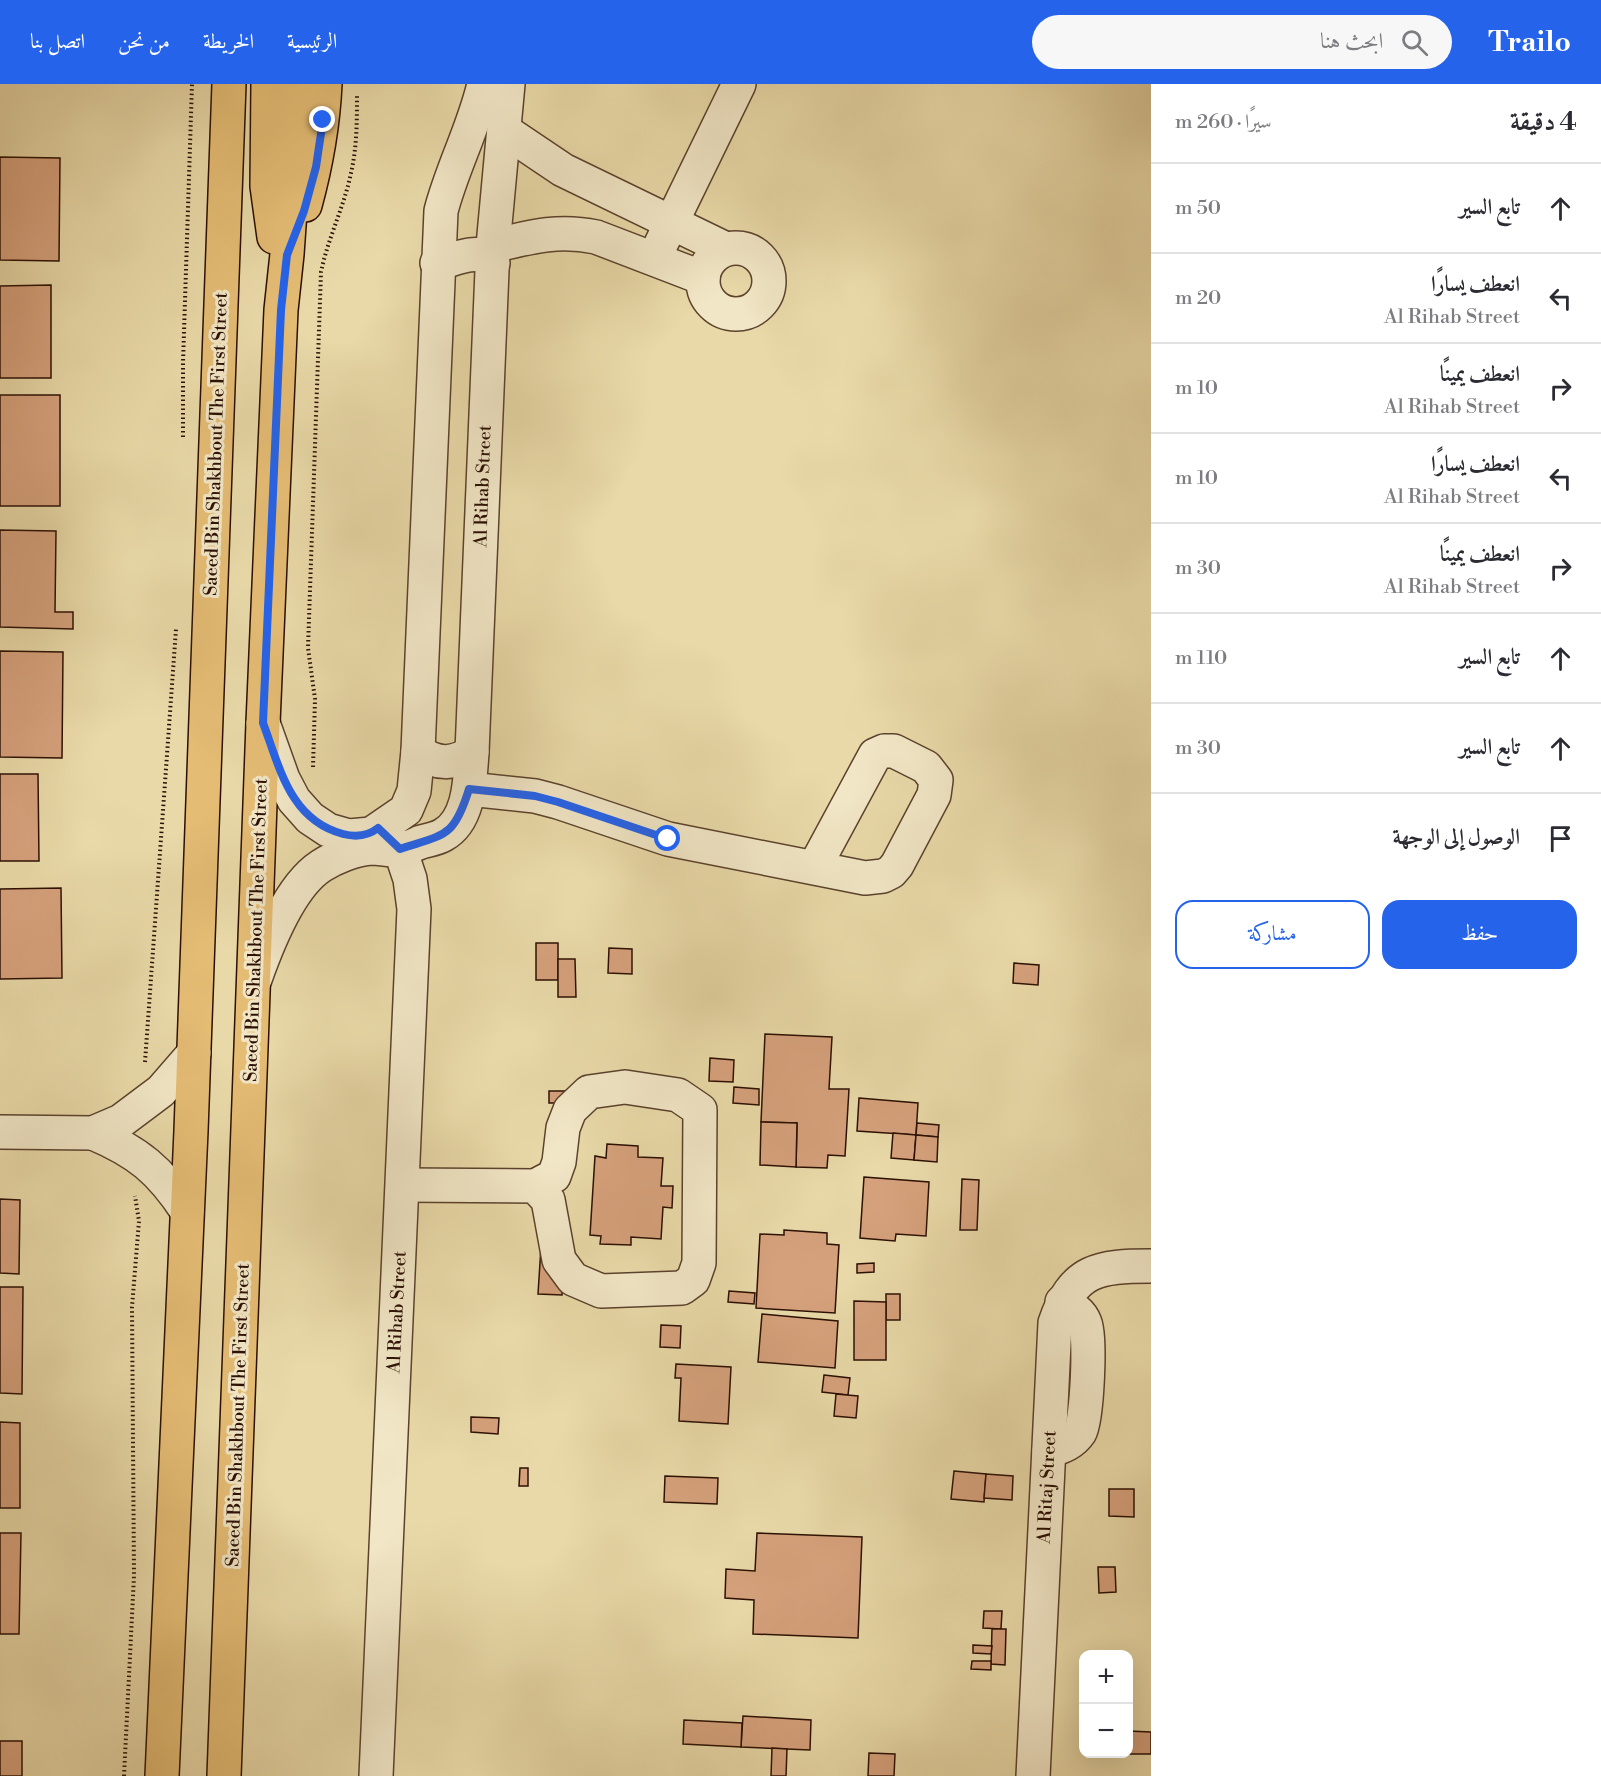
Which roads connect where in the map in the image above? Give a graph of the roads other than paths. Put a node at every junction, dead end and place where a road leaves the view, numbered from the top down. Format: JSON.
{"nodes":[{"id":1,"x":229,"y":84,"type":"edge"},
{"id":2,"x":268,"y":84,"type":"edge"},
{"id":3,"x":299,"y":84,"type":"edge"},
{"id":4,"x":325,"y":84,"type":"edge"},
{"id":5,"x":484,"y":84,"type":"edge"},
{"id":6,"x":508,"y":84,"type":"edge"},
{"id":7,"x":739,"y":84,"type":"edge"},
{"id":8,"x":505,"y":131,"type":"junction"},
{"id":9,"x":671,"y":223,"type":"junction"},
{"id":10,"x":726,"y":249,"type":"junction"},
{"id":11,"x":287,"y":255,"type":"junction"},
{"id":12,"x":493,"y":255,"type":"junction"},
{"id":13,"x":653,"y":259,"type":"junction"},
{"id":14,"x":437,"y":263,"type":"junction"},
{"id":15,"x":703,"y":278,"type":"junction"},
{"id":16,"x":281,"y":310,"type":"junction"},
{"id":17,"x":263,"y":723,"type":"junction"},
{"id":18,"x":418,"y":751,"type":"junction"},
{"id":19,"x":472,"y":752,"type":"junction"},
{"id":20,"x":469,"y":789,"type":"junction"},
{"id":21,"x":389,"y":839,"type":"junction"},
{"id":22,"x":814,"y":868,"type":"dead end"},
{"id":23,"x":254,"y":981,"type":"junction"},
{"id":24,"x":194,"y":1053,"type":"junction"},
{"id":25,"x":0,"y":1132,"type":"edge"},
{"id":26,"x":93,"y":1133,"type":"junction"},
{"id":27,"x":403,"y":1185,"type":"junction"},
{"id":28,"x":535,"y":1186,"type":"junction"},
{"id":29,"x":188,"y":1211,"type":"junction"},
{"id":30,"x":1151,"y":1266,"type":"edge"},
{"id":31,"x":162,"y":1776,"type":"edge"},
{"id":32,"x":224,"y":1776,"type":"edge"},
{"id":33,"x":376,"y":1776,"type":"edge"},
{"id":34,"x":1033,"y":1776,"type":"edge"}],
"edges":[{"from":1,"to":24,"type":"main road","name":"Saeed Bin Shakhbout The First Street"},
{"from":2,"to":16,"type":"main road"},
{"from":3,"to":11,"type":"main road","name":"Saeed Bin Shakhbout The First Street"},
{"from":4,"to":11,"type":"main road"},
{"from":5,"to":14,"type":"street","name":"Al Rihab Street"},
{"from":6,"to":8,"type":"street","name":"Al Rihab Street"},
{"from":7,"to":9,"type":"street"},
{"from":8,"to":9,"type":"street"},
{"from":8,"to":12,"type":"street","name":"Al Rihab Street"},
{"from":9,"to":10,"type":"street"},
{"from":9,"to":13,"type":"street"},
{"from":10,"to":15,"type":"street"},
{"from":10,"to":15,"type":"street"},
{"from":11,"to":16,"type":"main road","name":"Saeed Bin Shakhbout The First Street"},
{"from":12,"to":13,"type":"street"},
{"from":12,"to":14,"type":"street"},
{"from":12,"to":19,"type":"street","name":"Al Rihab Street"},
{"from":13,"to":15,"type":"street"},
{"from":14,"to":18,"type":"street","name":"Al Rihab Street"},
{"from":16,"to":17,"type":"main road","name":"Saeed Bin Shakhbout The First Street"},
{"from":17,"to":21,"type":"street","name":"Al Rihab Street"},
{"from":17,"to":23,"type":"main road","name":"Saeed Bin Shakhbout The First Street"},
{"from":18,"to":19,"type":"street"},
{"from":18,"to":21,"type":"street","name":"Al Rihab Street"},
{"from":19,"to":20,"type":"street","name":"Al Rihab Street"},
{"from":20,"to":21,"type":"street","name":"Al Rihab Street"},
{"from":20,"to":22,"type":"street"},
{"from":21,"to":23,"type":"street","name":"Al Rihab Street"},
{"from":21,"to":27,"type":"street","name":"Al Rihab Street"},
{"from":23,"to":32,"type":"main road","name":"Saeed Bin Shakhbout The First Street"},
{"from":24,"to":26,"type":"street"},
{"from":24,"to":29,"type":"main road","name":"Saeed Bin Shakhbout The First Street"},
{"from":25,"to":26,"type":"street"},
{"from":26,"to":29,"type":"street"},
{"from":27,"to":28,"type":"street"},
{"from":27,"to":33,"type":"street","name":"Al Rihab Street"},
{"from":28,"to":28,"type":"street"},
{"from":29,"to":31,"type":"main road","name":"Saeed Bin Shakhbout The First Street"},
{"from":30,"to":34,"type":"street","name":"Al Ritaj Street"}]}
